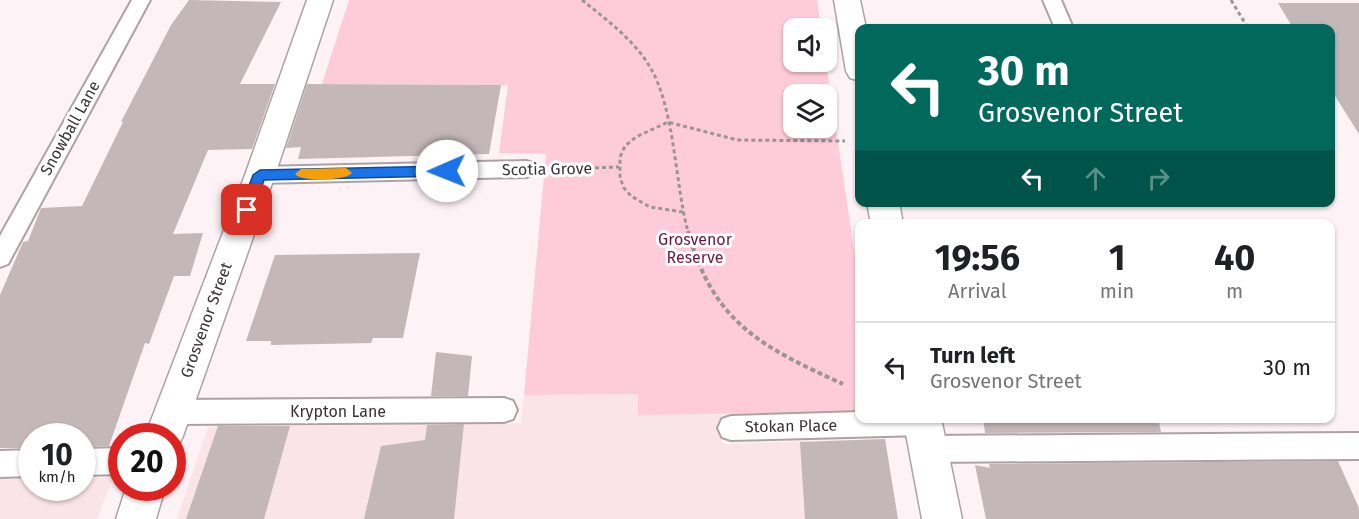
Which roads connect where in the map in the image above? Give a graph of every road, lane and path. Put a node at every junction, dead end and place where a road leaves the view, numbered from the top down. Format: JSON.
{"nodes":[{"id":1,"x":141,"y":0,"type":"edge"},
{"id":2,"x":320,"y":0,"type":"edge"},
{"id":3,"x":582,"y":0,"type":"edge"},
{"id":4,"x":847,"y":0,"type":"edge"},
{"id":5,"x":1052,"y":0,"type":"edge"},
{"id":6,"x":1231,"y":0,"type":"edge"},
{"id":7,"x":1062,"y":24,"type":"edge"},
{"id":8,"x":1246,"y":24,"type":"edge"},
{"id":9,"x":855,"y":44,"type":"edge"},
{"id":10,"x":668,"y":122,"type":"junction"},
{"id":11,"x":845,"y":141,"type":"dead end"},
{"id":12,"x":619,"y":167,"type":"junction"},
{"id":13,"x":526,"y":169,"type":"joint"},
{"id":14,"x":260,"y":175,"type":"junction"},
{"id":15,"x":683,"y":212,"type":"junction"},
{"id":16,"x":0,"y":257,"type":"edge"},
{"id":17,"x":849,"y":387,"type":"dead end"},
{"id":18,"x":504,"y":410,"type":"dead end"},
{"id":19,"x":168,"y":423,"type":"edge"},
{"id":20,"x":186,"y":423,"type":"edge"},
{"id":21,"x":731,"y":428,"type":"dead end"},
{"id":22,"x":924,"y":430,"type":"edge"},
{"id":23,"x":1359,"y":446,"type":"edge"},
{"id":24,"x":18,"y":463,"type":"edge"},
{"id":25,"x":0,"y":464,"type":"edge"},
{"id":26,"x":142,"y":501,"type":"edge"},
{"id":27,"x":136,"y":519,"type":"edge"},
{"id":28,"x":942,"y":519,"type":"edge"}],
"edges":[{"from":1,"to":16,"type":"lane","name":"Snowball Lane"},
{"from":2,"to":14,"type":"street","name":"Grosvenor Street"},
{"from":3,"to":10,"type":"path"},
{"from":4,"to":9,"type":"street"},
{"from":5,"to":7,"type":"lane"},
{"from":6,"to":8,"type":"path"},
{"from":10,"to":11,"type":"path"},
{"from":10,"to":12,"type":"path"},
{"from":10,"to":15,"type":"path"},
{"from":12,"to":13,"type":"path","name":"Scotia Grove"},
{"from":12,"to":15,"type":"path"},
{"from":13,"to":14,"type":"lane","name":"Scotia Grove"},
{"from":14,"to":19,"type":"street","name":"Grosvenor Street"},
{"from":15,"to":17,"type":"path"},
{"from":18,"to":20,"type":"lane","name":"Krypton Lane"},
{"from":21,"to":22,"type":"lane","name":"Stokan Place"},
{"from":22,"to":23,"type":"lane","name":"Stokan Place"},
{"from":22,"to":28,"type":"street"},
{"from":24,"to":25,"type":"lane"},
{"from":26,"to":27,"type":"street"}]}
